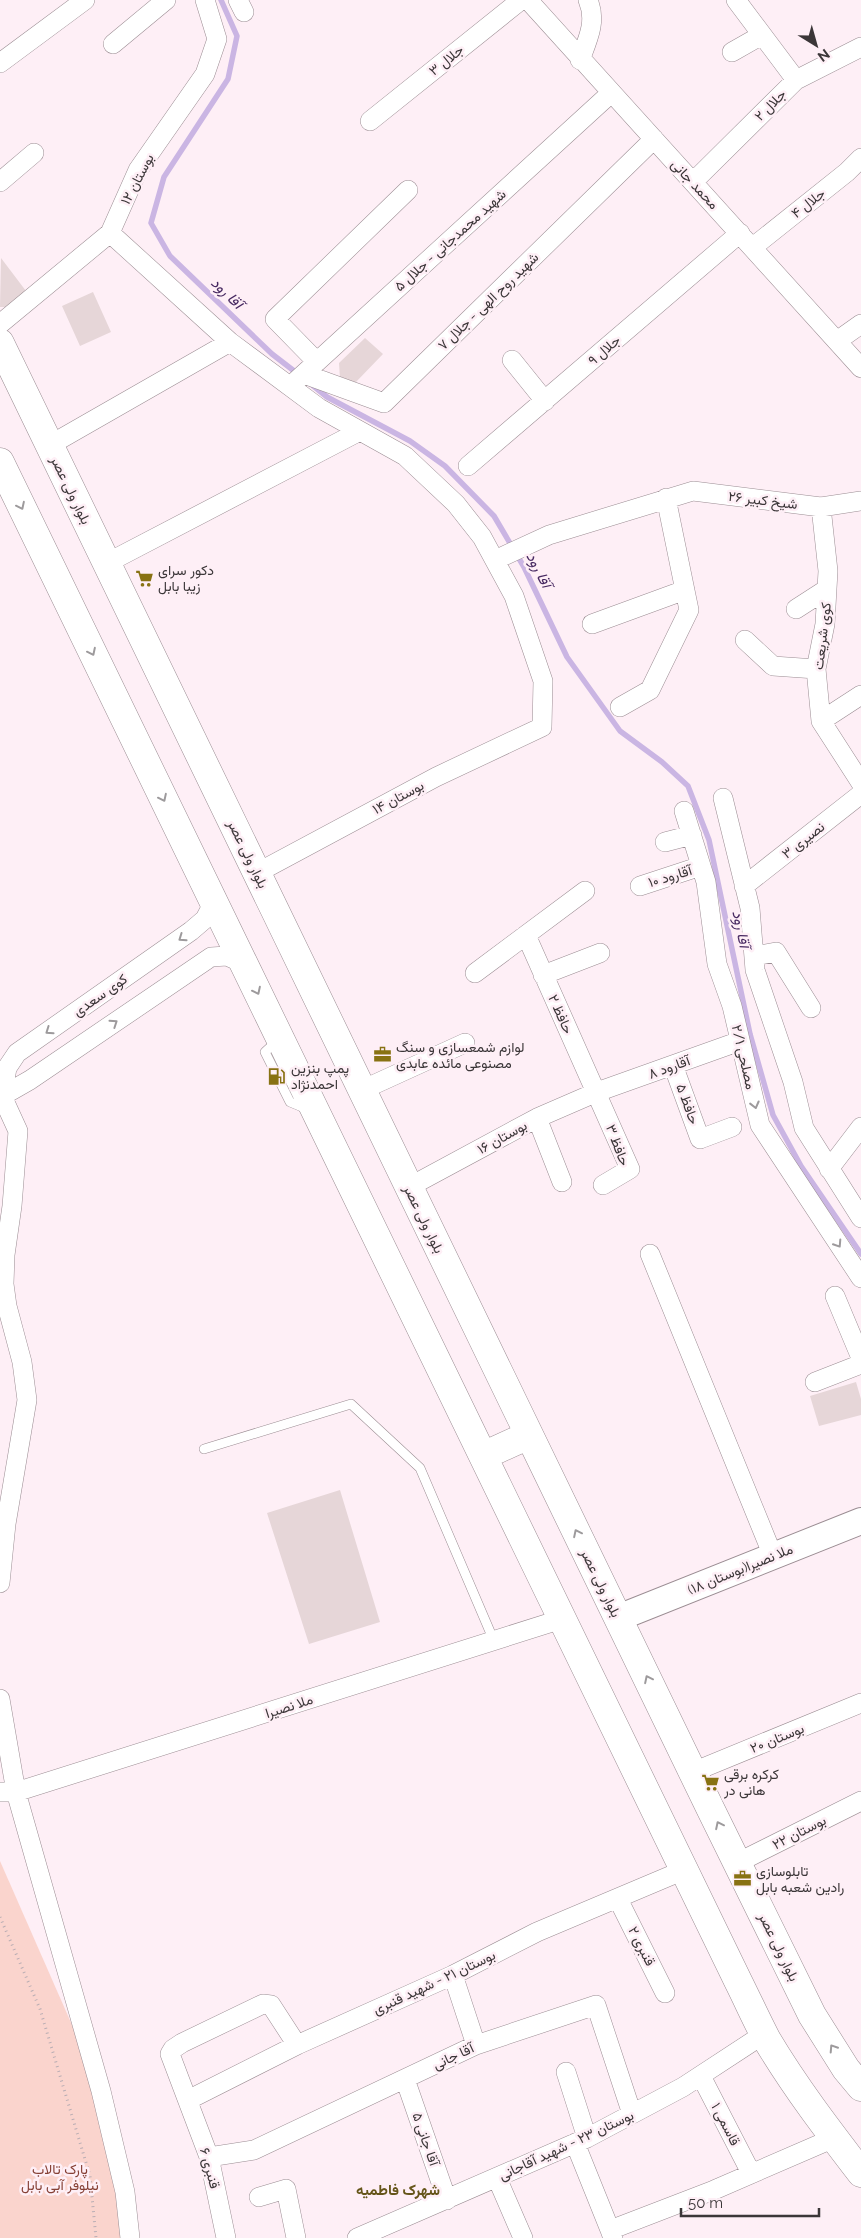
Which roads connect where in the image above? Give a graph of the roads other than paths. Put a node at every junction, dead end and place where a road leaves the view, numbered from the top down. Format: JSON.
{"nodes":[{"id":1,"x":85,"y":0,"type":"edge"},
{"id":2,"x":166,"y":0,"type":"edge"},
{"id":3,"x":205,"y":0,"type":"edge"},
{"id":4,"x":521,"y":0,"type":"edge"},
{"id":5,"x":528,"y":0,"type":"edge"},
{"id":6,"x":588,"y":0,"type":"edge"},
{"id":7,"x":736,"y":0,"type":"edge"},
{"id":8,"x":762,"y":35,"type":"junction"},
{"id":9,"x":113,"y":44,"type":"dead end"},
{"id":10,"x":861,"y":47,"type":"edge"},
{"id":11,"x":732,"y":52,"type":"dead end"},
{"id":12,"x":580,"y":60,"type":"junction"},
{"id":13,"x":0,"y":63,"type":"edge"},
{"id":14,"x":796,"y":80,"type":"junction"},
{"id":15,"x":611,"y":93,"type":"junction"},
{"id":16,"x":370,"y":121,"type":"dead end"},
{"id":17,"x":654,"y":139,"type":"junction"},
{"id":18,"x":34,"y":153,"type":"dead end"},
{"id":19,"x":861,"y":158,"type":"edge"},
{"id":20,"x":0,"y":182,"type":"edge"},
{"id":21,"x":693,"y":182,"type":"junction"},
{"id":22,"x":408,"y":190,"type":"dead end"},
{"id":23,"x":110,"y":233,"type":"junction"},
{"id":24,"x":746,"y":240,"type":"junction"},
{"id":25,"x":0,"y":324,"type":"edge"},
{"id":26,"x":861,"y":324,"type":"edge"},
{"id":27,"x":837,"y":340,"type":"junction"},
{"id":28,"x":230,"y":342,"type":"junction"},
{"id":29,"x":0,"y":343,"type":"edge"},
{"id":30,"x":512,"y":360,"type":"dead end"},
{"id":31,"x":310,"y":368,"type":"junction"},
{"id":32,"x":861,"y":368,"type":"edge"},
{"id":33,"x":289,"y":387,"type":"junction"},
{"id":34,"x":545,"y":401,"type":"junction"},
{"id":35,"x":360,"y":431,"type":"junction"},
{"id":36,"x":50,"y":446,"type":"junction"},
{"id":37,"x":0,"y":462,"type":"edge"},
{"id":38,"x":468,"y":466,"type":"dead end"},
{"id":39,"x":666,"y":498,"type":"junction"},
{"id":40,"x":861,"y":501,"type":"edge"},
{"id":41,"x":821,"y":508,"type":"junction"},
{"id":42,"x":494,"y":560,"type":"junction"},
{"id":43,"x":107,"y":563,"type":"junction"},
{"id":44,"x":827,"y":589,"type":"junction"},
{"id":45,"x":685,"y":590,"type":"junction"},
{"id":46,"x":796,"y":609,"type":"dead end"},
{"id":47,"x":592,"y":624,"type":"dead end"},
{"id":48,"x":745,"y":640,"type":"dead end"},
{"id":49,"x":816,"y":670,"type":"junction"},
{"id":50,"x":861,"y":695,"type":"edge"},
{"id":51,"x":620,"y":707,"type":"dead end"},
{"id":52,"x":821,"y":721,"type":"junction"},
{"id":53,"x":861,"y":783,"type":"edge"},
{"id":54,"x":861,"y":794,"type":"edge"},
{"id":55,"x":723,"y":798,"type":"dead end"},
{"id":56,"x":684,"y":811,"type":"dead end"},
{"id":57,"x":692,"y":835,"type":"junction"},
{"id":58,"x":665,"y":842,"type":"dead end"},
{"id":59,"x":701,"y":866,"type":"junction"},
{"id":60,"x":257,"y":873,"type":"junction"},
{"id":61,"x":640,"y":886,"type":"dead end"},
{"id":62,"x":744,"y":886,"type":"junction"},
{"id":63,"x":585,"y":891,"type":"dead end"},
{"id":64,"x":214,"y":902,"type":"junction"},
{"id":65,"x":526,"y":935,"type":"junction"},
{"id":66,"x":600,"y":953,"type":"dead end"},
{"id":67,"x":754,"y":956,"type":"junction"},
{"id":68,"x":243,"y":963,"type":"junction"},
{"id":69,"x":475,"y":973,"type":"dead end"},
{"id":70,"x":543,"y":975,"type":"junction"},
{"id":71,"x":811,"y":1008,"type":"dead end"},
{"id":72,"x":740,"y":1041,"type":"junction"},
{"id":73,"x":464,"y":1043,"type":"dead end"},
{"id":74,"x":673,"y":1065,"type":"junction"},
{"id":75,"x":362,"y":1090,"type":"junction"},
{"id":76,"x":597,"y":1092,"type":"junction"},
{"id":77,"x":1,"y":1097,"type":"edge"},
{"id":78,"x":537,"y":1118,"type":"junction"},
{"id":79,"x":732,"y":1127,"type":"dead end"},
{"id":80,"x":861,"y":1127,"type":"edge"},
{"id":81,"x":830,"y":1169,"type":"junction"},
{"id":82,"x":562,"y":1182,"type":"dead end"},
{"id":83,"x":603,"y":1186,"type":"dead end"},
{"id":84,"x":409,"y":1187,"type":"junction"},
{"id":85,"x":861,"y":1218,"type":"edge"},
{"id":86,"x":650,"y":1254,"type":"dead end"},
{"id":87,"x":861,"y":1278,"type":"edge"},
{"id":88,"x":2,"y":1286,"type":"edge"},
{"id":89,"x":836,"y":1296,"type":"dead end"},
{"id":90,"x":861,"y":1358,"type":"edge"},
{"id":91,"x":861,"y":1364,"type":"edge"},
{"id":92,"x":815,"y":1382,"type":"dead end"},
{"id":93,"x":529,"y":1435,"type":"junction"},
{"id":94,"x":204,"y":1449,"type":"dead end"},
{"id":95,"x":483,"y":1456,"type":"junction"},
{"id":96,"x":861,"y":1521,"type":"edge"},
{"id":97,"x":3,"y":1526,"type":"edge"},
{"id":98,"x":774,"y":1556,"type":"junction"},
{"id":99,"x":0,"y":1584,"type":"edge"},
{"id":100,"x":618,"y":1618,"type":"junction"},
{"id":101,"x":562,"y":1619,"type":"junction"},
{"id":102,"x":494,"y":1641,"type":"junction"},
{"id":103,"x":0,"y":1699,"type":"edge"},
{"id":104,"x":861,"y":1703,"type":"edge"},
{"id":105,"x":693,"y":1772,"type":"junction"},
{"id":106,"x":8,"y":1792,"type":"edge"},
{"id":107,"x":861,"y":1801,"type":"edge"},
{"id":108,"x":737,"y":1863,"type":"junction"},
{"id":109,"x":684,"y":1870,"type":"junction"},
{"id":110,"x":618,"y":1899,"type":"junction"},
{"id":111,"x":453,"y":1975,"type":"junction"},
{"id":112,"x":665,"y":1993,"type":"dead end"},
{"id":113,"x":764,"y":2034,"type":"junction"},
{"id":114,"x":297,"y":2045,"type":"junction"},
{"id":115,"x":476,"y":2045,"type":"junction"},
{"id":116,"x":566,"y":2072,"type":"dead end"},
{"id":117,"x":700,"y":2076,"type":"junction"},
{"id":118,"x":405,"y":2079,"type":"junction"},
{"id":119,"x":861,"y":2087,"type":"edge"},
{"id":120,"x":188,"y":2100,"type":"junction"},
{"id":121,"x":632,"y":2114,"type":"junction"},
{"id":122,"x":834,"y":2138,"type":"junction"},
{"id":123,"x":581,"y":2140,"type":"junction"},
{"id":124,"x":209,"y":2157,"type":"junction"},
{"id":125,"x":861,"y":2173,"type":"edge"},
{"id":126,"x":752,"y":2174,"type":"junction"},
{"id":127,"x":497,"y":2178,"type":"junction"},
{"id":128,"x":259,"y":2197,"type":"dead end"},
{"id":129,"x":447,"y":2200,"type":"junction"},
{"id":130,"x":612,"y":2234,"type":"edge"},
{"id":131,"x":130,"y":2238,"type":"edge"},
{"id":132,"x":226,"y":2238,"type":"edge"},
{"id":133,"x":296,"y":2238,"type":"edge"},
{"id":134,"x":357,"y":2238,"type":"edge"},
{"id":135,"x":523,"y":2238,"type":"edge"}],
"edges":[{"from":1,"to":13,"type":"street"},
{"from":2,"to":9,"type":"street"},
{"from":3,"to":23,"type":"street","name":"بوستان ۱۲"},
{"from":4,"to":16,"type":"street","name":"جلال ۳"},
{"from":5,"to":12,"type":"street","name":"محمد جانی"},
{"from":6,"to":12,"type":"street"},
{"from":7,"to":8,"type":"street"},
{"from":8,"to":11,"type":"street"},
{"from":8,"to":14,"type":"street"},
{"from":10,"to":14,"type":"street","name":"جلال ۲"},
{"from":12,"to":15,"type":"street","name":"محمد جانی"},
{"from":14,"to":21,"type":"street","name":"جلال ۲"},
{"from":15,"to":17,"type":"street","name":"محمد جانی"},
{"from":15,"to":31,"type":"street","name":"شهید محمدجانی - جلال ۵"},
{"from":17,"to":21,"type":"street","name":"محمد جانی"},
{"from":17,"to":31,"type":"street","name":"شهید روح الهی - جلال ۷"},
{"from":18,"to":20,"type":"street"},
{"from":19,"to":24,"type":"street","name":"جلال ۴"},
{"from":21,"to":24,"type":"street","name":"محمد جانی"},
{"from":22,"to":31,"type":"street"},
{"from":23,"to":25,"type":"street","name":"بوستان ۱۲"},
{"from":23,"to":28,"type":"street"},
{"from":24,"to":27,"type":"street","name":"محمد جانی"},
{"from":24,"to":34,"type":"street","name":"جلال ۹"},
{"from":26,"to":27,"type":"street"},
{"from":27,"to":32,"type":"street","name":"محمد جانی"},
{"from":28,"to":33,"type":"street"},
{"from":28,"to":36,"type":"street"},
{"from":29,"to":36,"type":"main road","name":"بلوار ولی عصر"},
{"from":30,"to":34,"type":"street"},
{"from":31,"to":33,"type":"street","name":"شهید محمدجانی - جلال ۵"},
{"from":33,"to":35,"type":"street"},
{"from":34,"to":38,"type":"street","name":"جلال ۹"},
{"from":35,"to":42,"type":"street"},
{"from":35,"to":43,"type":"street"},
{"from":36,"to":43,"type":"main road","name":"بلوار ولی عصر"},
{"from":37,"to":64,"type":"main road","one_way":true},
{"from":39,"to":41,"type":"street","name":"شیخ کبیر ۲۶"},
{"from":39,"to":42,"type":"street","name":"شیخ کبیر ۲۶"},
{"from":39,"to":45,"type":"street"},
{"from":40,"to":41,"type":"street","name":"شیخ کبیر ۲۶"},
{"from":41,"to":44,"type":"street","name":"کوی شریعت"},
{"from":42,"to":60,"type":"street","name":"بوستان ۱۴"},
{"from":43,"to":60,"type":"main road","name":"بلوار ولی عصر"},
{"from":44,"to":46,"type":"street"},
{"from":44,"to":49,"type":"street","name":"کوی شریعت"},
{"from":45,"to":47,"type":"street"},
{"from":45,"to":51,"type":"street"},
{"from":48,"to":49,"type":"street"},
{"from":49,"to":52,"type":"street","name":"کوی شریعت"},
{"from":50,"to":52,"type":"street"},
{"from":52,"to":53,"type":"street","name":"کوی شریعت"},
{"from":54,"to":62,"type":"street","name":"نصیری ۳"},
{"from":55,"to":62,"type":"street"},
{"from":56,"to":57,"type":"street","name":"مصلحی ۲/۱"},
{"from":57,"to":58,"type":"street"},
{"from":57,"to":59,"type":"street","name":"مصلحی ۲/۱"},
{"from":59,"to":61,"type":"street","name":"آقارود ۱۰"},
{"from":59,"to":72,"type":"street","name":"مصلحی ۲/۱"},
{"from":60,"to":75,"type":"main road","name":"بلوار ولی عصر"},
{"from":62,"to":67,"type":"street"},
{"from":63,"to":65,"type":"street"},
{"from":64,"to":68,"type":"main road"},
{"from":64,"to":77,"type":"street","name":"کوی سعدی","one_way":true},
{"from":65,"to":69,"type":"street"},
{"from":65,"to":70,"type":"street","name":"حافظ ۲"},
{"from":66,"to":70,"type":"street"},
{"from":67,"to":71,"type":"street"},
{"from":67,"to":81,"type":"street"},
{"from":77,"to":68,"type":"street","one_way":true},
{"from":68,"to":95,"type":"main road","one_way":true},
{"from":70,"to":76,"type":"street","name":"حافظ ۲"},
{"from":72,"to":74,"type":"street","name":"آقارود ۸"},
{"from":72,"to":87,"type":"street","name":"مصلحی ۲/۱","one_way":true},
{"from":73,"to":75,"type":"street"},
{"from":74,"to":76,"type":"street","name":"آقارود ۸"},
{"from":74,"to":79,"type":"street","name":"حافظ ۵"},
{"from":75,"to":84,"type":"main road","name":"بلوار ولی عصر"},
{"from":76,"to":78,"type":"street","name":"بوستان ۱۶"},
{"from":76,"to":83,"type":"street","name":"حافظ ۳"},
{"from":77,"to":88,"type":"street"},
{"from":78,"to":82,"type":"street"},
{"from":78,"to":84,"type":"street","name":"بوستان ۱۶"},
{"from":80,"to":81,"type":"street"},
{"from":81,"to":85,"type":"street"},
{"from":84,"to":93,"type":"main road","name":"بلوار ولی عصر"},
{"from":86,"to":98,"type":"street"},
{"from":88,"to":97,"type":"street"},
{"from":89,"to":90,"type":"street"},
{"from":91,"to":92,"type":"street"},
{"from":93,"to":95,"type":"main road"},
{"from":100,"to":93,"type":"main road","name":"بلوار ولی عصر","one_way":true},
{"from":94,"to":102,"type":"lane"},
{"from":95,"to":101,"type":"main road"},
{"from":96,"to":98,"type":"street","name":"ملا نصیرا(بوستان ۱۸)"},
{"from":97,"to":99,"type":"street"},
{"from":98,"to":100,"type":"street","name":"ملا نصیرا(بوستان ۱۸)"},
{"from":105,"to":100,"type":"main road","name":"بلوار ولی عصر","one_way":true},
{"from":101,"to":102,"type":"street","name":"ملا نصیرا"},
{"from":101,"to":109,"type":"main road"},
{"from":102,"to":106,"type":"street","name":"ملا نصیرا"},
{"from":103,"to":106,"type":"street"},
{"from":104,"to":105,"type":"street","name":"بوستان ۲۰"},
{"from":108,"to":105,"type":"main road","name":"بلوار ولی عصر","one_way":true},
{"from":106,"to":131,"type":"street"},
{"from":107,"to":108,"type":"street","name":"بوستان ۲۲"},
{"from":119,"to":108,"type":"main road","name":"بلوار ولی عصر","one_way":true},
{"from":109,"to":110,"type":"street","name":"بوستان ۲۱ - شهید قنبری"},
{"from":109,"to":113,"type":"main road"},
{"from":110,"to":111,"type":"street","name":"بوستان ۲۱ - شهید قنبری"},
{"from":110,"to":112,"type":"street","name":"قنبری ۲"},
{"from":111,"to":114,"type":"street","name":"بوستان ۲۱ - شهید قنبری"},
{"from":111,"to":115,"type":"street"},
{"from":113,"to":117,"type":"street","name":"بوستان ۲۳ - شهید آقاجانی"},
{"from":113,"to":122,"type":"main road"},
{"from":114,"to":120,"type":"street","name":"بوستان ۲۱ - شهید قنبری"},
{"from":114,"to":120,"type":"street","name":"قنبری ۶"},
{"from":115,"to":118,"type":"street","name":"آقا جانی"},
{"from":115,"to":121,"type":"street","name":"آقا جانی"},
{"from":116,"to":123,"type":"street"},
{"from":117,"to":121,"type":"street","name":"بوستان ۲۳ - شهید آقاجانی"},
{"from":117,"to":126,"type":"street","name":"قاسمی ۱"},
{"from":118,"to":124,"type":"street","name":"آقا جانی"},
{"from":118,"to":129,"type":"street","name":"آقا جانی ۵"},
{"from":120,"to":124,"type":"street","name":"قنبری ۶"},
{"from":121,"to":123,"type":"street","name":"بوستان ۲۳ - شهید آقاجانی"},
{"from":122,"to":125,"type":"main road"},
{"from":122,"to":126,"type":"street"},
{"from":123,"to":127,"type":"street","name":"بوستان ۲۳ - شهید آقاجانی"},
{"from":123,"to":130,"type":"street"},
{"from":124,"to":132,"type":"street","name":"قنبری ۶"},
{"from":126,"to":130,"type":"street"},
{"from":127,"to":129,"type":"street","name":"بوستان ۲۳ - شهید آقاجانی"},
{"from":127,"to":135,"type":"street"},
{"from":128,"to":133,"type":"street"},
{"from":129,"to":134,"type":"street","name":"بوستان ۲۳ - شهید آقاجانی"}]}
